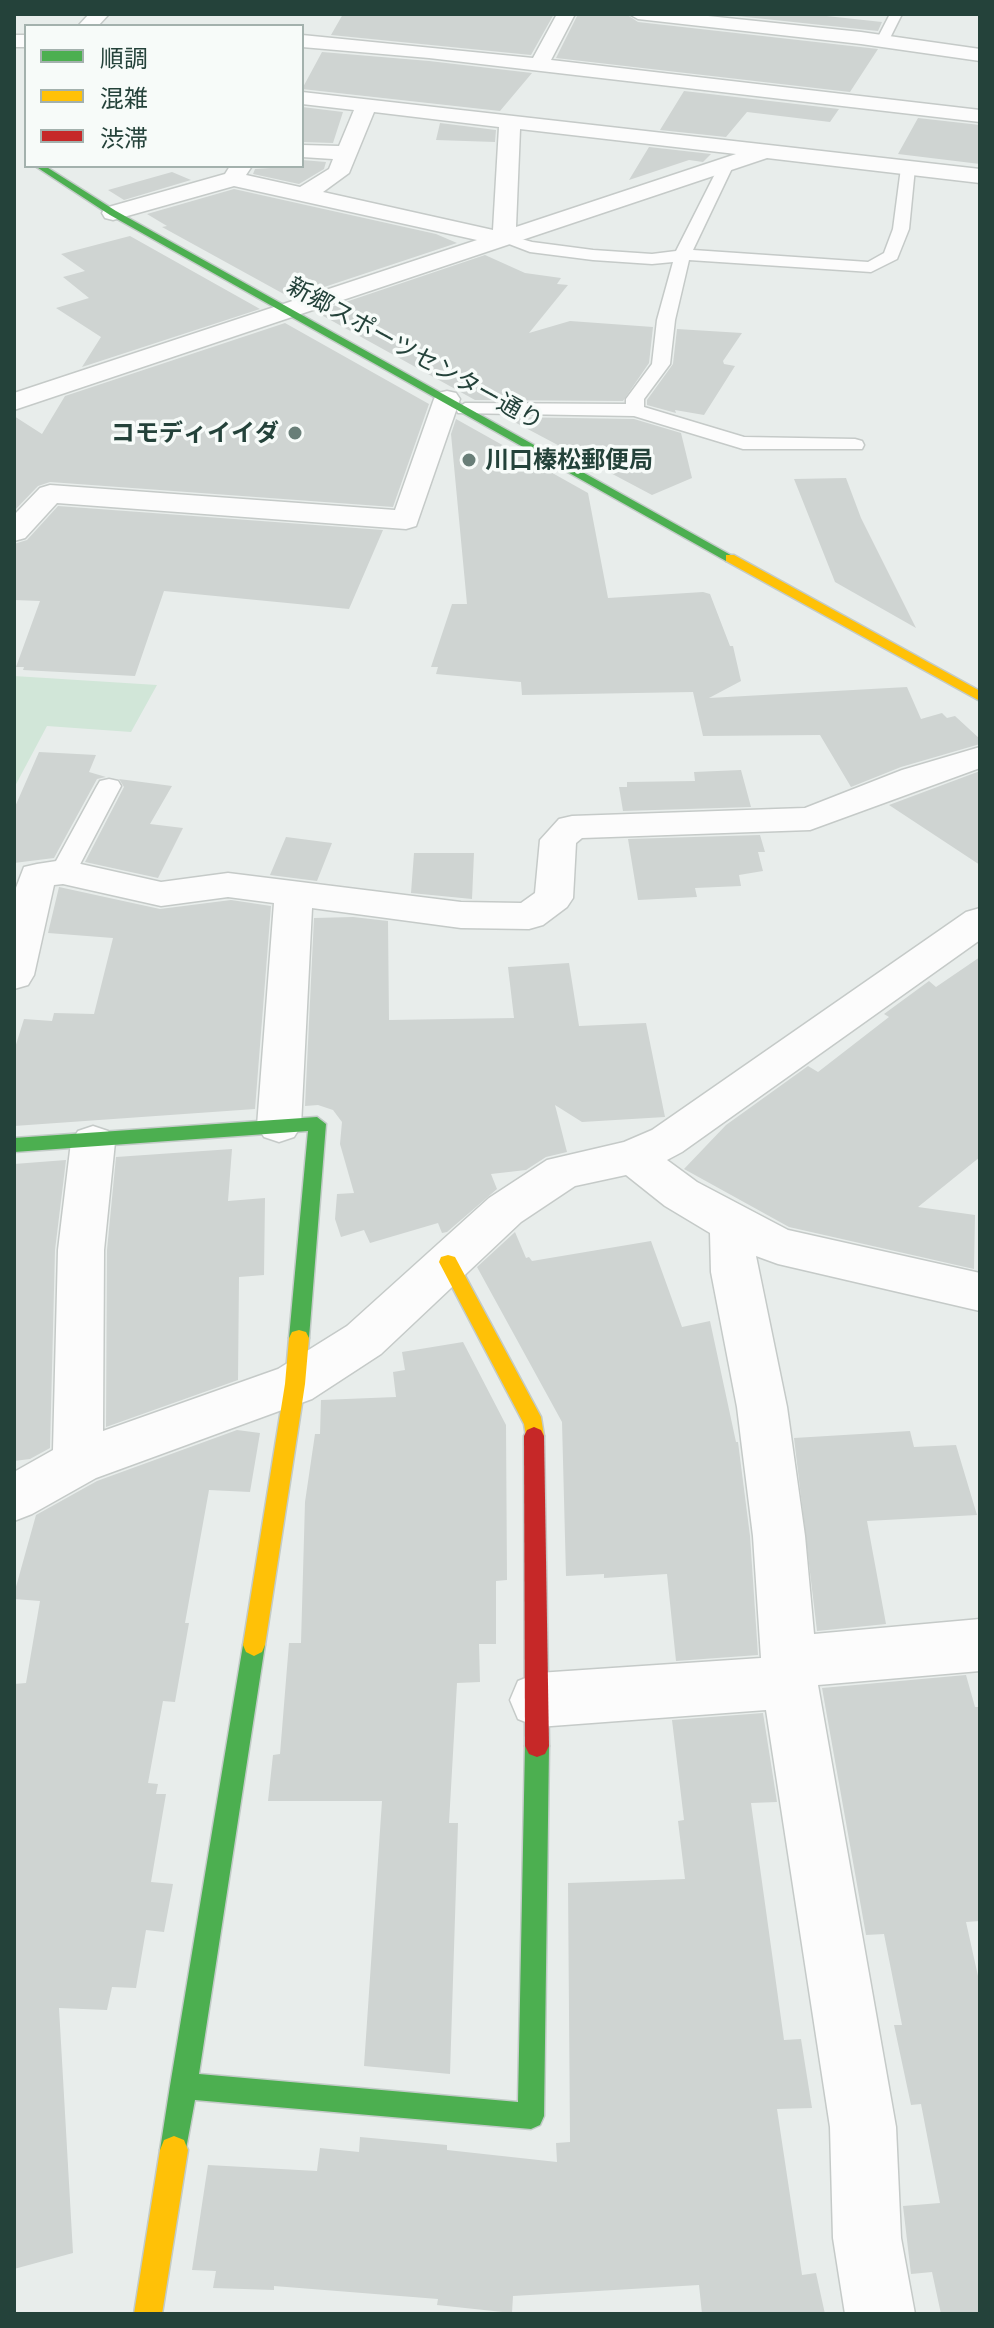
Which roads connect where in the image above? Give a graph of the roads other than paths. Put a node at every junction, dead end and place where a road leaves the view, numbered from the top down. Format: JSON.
{"nodes":[{"id":1,"x":566,"y":14,"type":"edge"},
{"id":2,"x":640,"y":14,"type":"edge"},
{"id":3,"x":799,"y":14,"type":"edge"},
{"id":4,"x":896,"y":14,"type":"edge"},
{"id":5,"x":787,"y":30,"type":"junction"},
{"id":6,"x":882,"y":41,"type":"junction"},
{"id":7,"x":315,"y":42,"type":"edge"},
{"id":8,"x":933,"y":50,"type":"junction"},
{"id":9,"x":980,"y":55,"type":"edge"},
{"id":10,"x":539,"y":66,"type":"junction"},
{"id":11,"x":304,"y":98,"type":"edge"},
{"id":12,"x":366,"y":106,"type":"junction"},
{"id":13,"x":900,"y":107,"type":"junction"},
{"id":14,"x":980,"y":116,"type":"edge"},
{"id":15,"x":510,"y":123,"type":"junction"},
{"id":16,"x":304,"y":151,"type":"edge"},
{"id":17,"x":346,"y":153,"type":"junction"},
{"id":18,"x":761,"y":153,"type":"junction"},
{"id":19,"x":727,"y":164,"type":"junction"},
{"id":20,"x":867,"y":164,"type":"junction"},
{"id":21,"x":42,"y":168,"type":"edge"},
{"id":22,"x":908,"y":168,"type":"junction"},
{"id":23,"x":237,"y":172,"type":"edge"},
{"id":24,"x":980,"y":176,"type":"edge"},
{"id":25,"x":306,"y":193,"type":"junction"},
{"id":26,"x":113,"y":213,"type":"junction"},
{"id":27,"x":504,"y":239,"type":"junction"},
{"id":28,"x":682,"y":256,"type":"junction"},
{"id":29,"x":288,"y":310,"type":"junction"},
{"id":30,"x":14,"y":402,"type":"edge"},
{"id":31,"x":456,"y":404,"type":"junction"},
{"id":32,"x":635,"y":410,"type":"junction"},
{"id":33,"x":855,"y":445,"type":"dead end"},
{"id":34,"x":14,"y":532,"type":"edge"},
{"id":35,"x":980,"y":697,"type":"edge"},
{"id":36,"x":980,"y":757,"type":"edge"},
{"id":37,"x":109,"y":786,"type":"dead end"},
{"id":38,"x":38,"y":874,"type":"edge"},
{"id":39,"x":294,"y":894,"type":"junction"},
{"id":40,"x":980,"y":921,"type":"edge"},
{"id":41,"x":14,"y":975,"type":"edge"},
{"id":42,"x":279,"y":1126,"type":"junction"},
{"id":43,"x":93,"y":1142,"type":"junction"},
{"id":44,"x":14,"y":1145,"type":"edge"},
{"id":45,"x":633,"y":1157,"type":"junction"},
{"id":46,"x":732,"y":1224,"type":"junction"},
{"id":47,"x":448,"y":1262,"type":"junction"},
{"id":48,"x":980,"y":1292,"type":"edge"},
{"id":49,"x":295,"y":1384,"type":"junction"},
{"id":50,"x":78,"y":1462,"type":"junction"},
{"id":51,"x":14,"y":1498,"type":"edge"},
{"id":52,"x":980,"y":1645,"type":"edge"},
{"id":53,"x":789,"y":1672,"type":"junction"},
{"id":54,"x":538,"y":1700,"type":"junction"},
{"id":55,"x":183,"y":2086,"type":"junction"},
{"id":56,"x":148,"y":2314,"type":"edge"},
{"id":57,"x":880,"y":2314,"type":"edge"}],
"edges":[{"from":1,"to":10,"type":"street"},
{"from":2,"to":5,"type":"street"},
{"from":3,"to":5,"type":"street"},
{"from":4,"to":6,"type":"lane"},
{"from":5,"to":6,"type":"street"},
{"from":6,"to":8,"type":"street"},
{"from":7,"to":10,"type":"street"},
{"from":8,"to":9,"type":"street"},
{"from":8,"to":13,"type":"street"},
{"from":10,"to":13,"type":"street"},
{"from":11,"to":12,"type":"street"},
{"from":12,"to":15,"type":"street"},
{"from":12,"to":17,"type":"street"},
{"from":13,"to":14,"type":"street"},
{"from":13,"to":20,"type":"street"},
{"from":15,"to":18,"type":"street"},
{"from":15,"to":27,"type":"street"},
{"from":16,"to":17,"type":"street"},
{"from":17,"to":25,"type":"street"},
{"from":18,"to":19,"type":"street"},
{"from":18,"to":20,"type":"street"},
{"from":19,"to":27,"type":"street"},
{"from":19,"to":28,"type":"lane"},
{"from":20,"to":22,"type":"street"},
{"from":21,"to":26,"type":"street","name":"新郷スポーツセンター通り"},
{"from":22,"to":24,"type":"street"},
{"from":22,"to":28,"type":"lane"},
{"from":23,"to":25,"type":"street"},
{"from":23,"to":26,"type":"street"},
{"from":25,"to":27,"type":"street"},
{"from":26,"to":29,"type":"street","name":"新郷スポーツセンター通り"},
{"from":27,"to":28,"type":"lane"},
{"from":27,"to":29,"type":"street"},
{"from":28,"to":32,"type":"lane"},
{"from":29,"to":30,"type":"street"},
{"from":29,"to":31,"type":"street","name":"新郷スポーツセンター通り"},
{"from":31,"to":32,"type":"lane"},
{"from":31,"to":34,"type":"street"},
{"from":31,"to":35,"type":"street","name":"新郷スポーツセンター通り"},
{"from":32,"to":33,"type":"lane"},
{"from":36,"to":39,"type":"street"},
{"from":37,"to":38,"type":"lane"},
{"from":38,"to":39,"type":"street"},
{"from":38,"to":41,"type":"street"},
{"from":39,"to":42,"type":"street"},
{"from":40,"to":45,"type":"street"},
{"from":42,"to":43,"type":"street"},
{"from":42,"to":49,"type":"street"},
{"from":43,"to":44,"type":"street"},
{"from":43,"to":50,"type":"street"},
{"from":45,"to":46,"type":"street"},
{"from":45,"to":47,"type":"street"},
{"from":46,"to":48,"type":"street"},
{"from":46,"to":53,"type":"street"},
{"from":47,"to":49,"type":"street"},
{"from":47,"to":54,"type":"street"},
{"from":49,"to":50,"type":"street"},
{"from":49,"to":55,"type":"street"},
{"from":50,"to":51,"type":"street"},
{"from":52,"to":53,"type":"street"},
{"from":53,"to":54,"type":"street"},
{"from":53,"to":57,"type":"street"},
{"from":54,"to":55,"type":"street"},
{"from":55,"to":56,"type":"street"}]}
